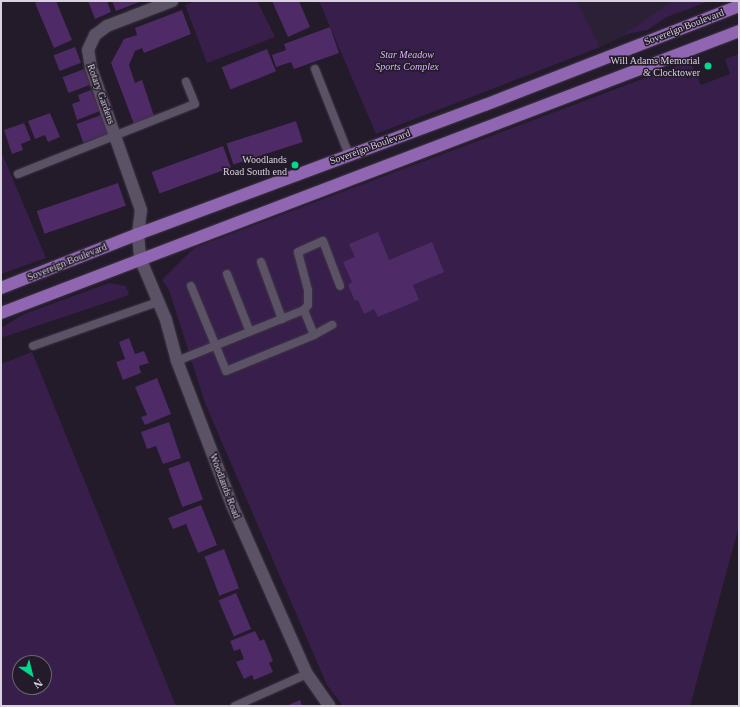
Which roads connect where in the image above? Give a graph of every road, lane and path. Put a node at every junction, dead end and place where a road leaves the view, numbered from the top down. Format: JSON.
{"nodes":[{"id":1,"x":172,"y":1,"type":"edge"},
{"id":2,"x":739,"y":6,"type":"edge"},
{"id":3,"x":739,"y":31,"type":"edge"},
{"id":4,"x":315,"y":69,"type":"dead end"},
{"id":5,"x":186,"y":82,"type":"dead end"},
{"id":6,"x":116,"y":136,"type":"junction"},
{"id":7,"x":350,"y":155,"type":"junction"},
{"id":8,"x":18,"y":174,"type":"dead end"},
{"id":9,"x":138,"y":234,"type":"junction"},
{"id":10,"x":140,"y":258,"type":"junction"},
{"id":11,"x":261,"y":262,"type":"dead end"},
{"id":12,"x":227,"y":274,"type":"dead end"},
{"id":13,"x":191,"y":286,"type":"dead end"},
{"id":14,"x":340,"y":286,"type":"dead end"},
{"id":15,"x":1,"y":288,"type":"edge"},
{"id":16,"x":158,"y":302,"type":"junction"},
{"id":17,"x":304,"y":310,"type":"junction"},
{"id":18,"x":1,"y":313,"type":"edge"},
{"id":19,"x":282,"y":319,"type":"junction"},
{"id":20,"x":332,"y":325,"type":"dead end"},
{"id":21,"x":250,"y":332,"type":"junction"},
{"id":22,"x":314,"y":335,"type":"junction"},
{"id":23,"x":33,"y":346,"type":"dead end"},
{"id":24,"x":215,"y":346,"type":"junction"},
{"id":25,"x":177,"y":361,"type":"junction"},
{"id":26,"x":307,"y":674,"type":"junction"},
{"id":27,"x":235,"y":706,"type":"edge"},
{"id":28,"x":329,"y":706,"type":"edge"}],
"edges":[{"from":1,"to":6,"type":"street","name":"Rotary Gardens"},
{"from":2,"to":7,"type":"main road","name":"Sovereign Boulevard"},
{"from":3,"to":10,"type":"main road","name":"Sovereign Boulevard"},
{"from":4,"to":7,"type":"lane"},
{"from":5,"to":6,"type":"lane"},
{"from":6,"to":8,"type":"lane"},
{"from":6,"to":9,"type":"street","name":"Rotary Gardens"},
{"from":7,"to":9,"type":"main road","name":"Sovereign Boulevard"},
{"from":9,"to":10,"type":"street","name":"Rotary Gardens"},
{"from":9,"to":15,"type":"main road","name":"Sovereign Boulevard"},
{"from":10,"to":16,"type":"street","name":"Woodlands Road"},
{"from":10,"to":18,"type":"main road","name":"Sovereign Boulevard"},
{"from":11,"to":19,"type":"lane"},
{"from":12,"to":21,"type":"lane"},
{"from":13,"to":24,"type":"lane"},
{"from":14,"to":17,"type":"lane"},
{"from":16,"to":23,"type":"lane"},
{"from":16,"to":25,"type":"street","name":"Woodlands Road"},
{"from":17,"to":19,"type":"lane"},
{"from":17,"to":22,"type":"lane"},
{"from":19,"to":21,"type":"lane"},
{"from":20,"to":22,"type":"lane"},
{"from":21,"to":24,"type":"lane"},
{"from":22,"to":24,"type":"lane"},
{"from":24,"to":25,"type":"lane"},
{"from":25,"to":26,"type":"street","name":"Woodlands Road"},
{"from":26,"to":27,"type":"lane"},
{"from":26,"to":28,"type":"street","name":"Woodlands Road"}]}
